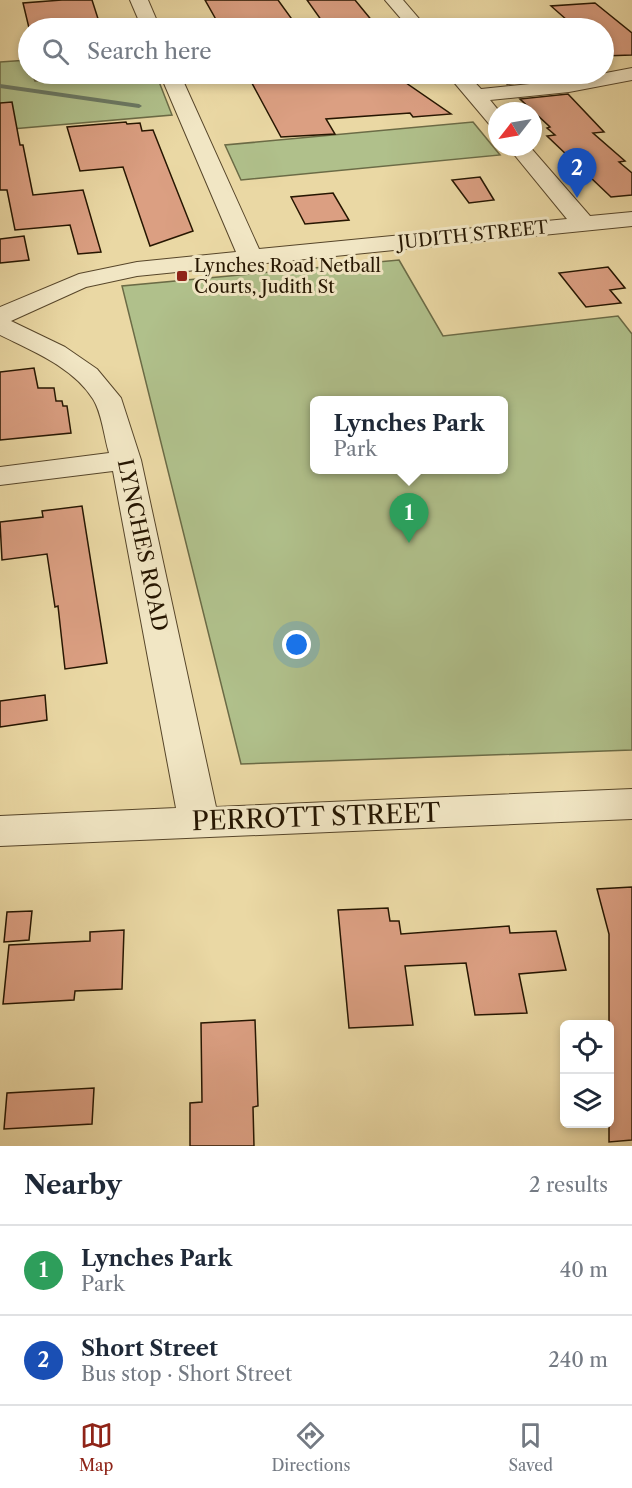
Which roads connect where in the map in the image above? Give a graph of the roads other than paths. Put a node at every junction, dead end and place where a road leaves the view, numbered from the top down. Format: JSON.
{"nodes":[{"id":1,"x":139,"y":0,"type":"edge"},
{"id":2,"x":396,"y":0,"type":"edge"},
{"id":3,"x":147,"y":18,"type":"edge"},
{"id":4,"x":410,"y":18,"type":"edge"},
{"id":5,"x":632,"y":74,"type":"edge"},
{"id":6,"x":614,"y":77,"type":"edge"},
{"id":7,"x":175,"y":84,"type":"edge"},
{"id":8,"x":466,"y":84,"type":"edge"},
{"id":9,"x":580,"y":84,"type":"edge"},
{"id":10,"x":476,"y":96,"type":"junction"},
{"id":11,"x":488,"y":110,"type":"edge"},
{"id":12,"x":527,"y":156,"type":"edge"},
{"id":13,"x":632,"y":219,"type":"edge"},
{"id":14,"x":584,"y":224,"type":"junction"},
{"id":15,"x":250,"y":257,"type":"junction"},
{"id":16,"x":0,"y":316,"type":"edge"},
{"id":17,"x":0,"y":325,"type":"edge"},
{"id":18,"x":126,"y":460,"type":"junction"},
{"id":19,"x":0,"y":476,"type":"edge"},
{"id":20,"x":632,"y":804,"type":"edge"},
{"id":21,"x":199,"y":822,"type":"junction"},
{"id":22,"x":0,"y":831,"type":"edge"}],
"edges":[{"from":1,"to":3,"type":"street"},
{"from":2,"to":4,"type":"street"},
{"from":5,"to":6,"type":"street"},
{"from":7,"to":15,"type":"street"},
{"from":8,"to":10,"type":"street"},
{"from":9,"to":10,"type":"street"},
{"from":10,"to":11,"type":"street"},
{"from":12,"to":14,"type":"street"},
{"from":13,"to":14,"type":"street","name":"JUDITH STREET"},
{"from":14,"to":15,"type":"street","name":"JUDITH STREET"},
{"from":15,"to":16,"type":"street","name":"JUDITH STREET"},
{"from":17,"to":18,"type":"street","name":"LYNCHES ROAD"},
{"from":18,"to":19,"type":"street"},
{"from":18,"to":21,"type":"street","name":"LYNCHES ROAD"},
{"from":20,"to":21,"type":"street","name":"PERROTT STREET"},
{"from":21,"to":22,"type":"street","name":"PERROTT STREET"}]}
